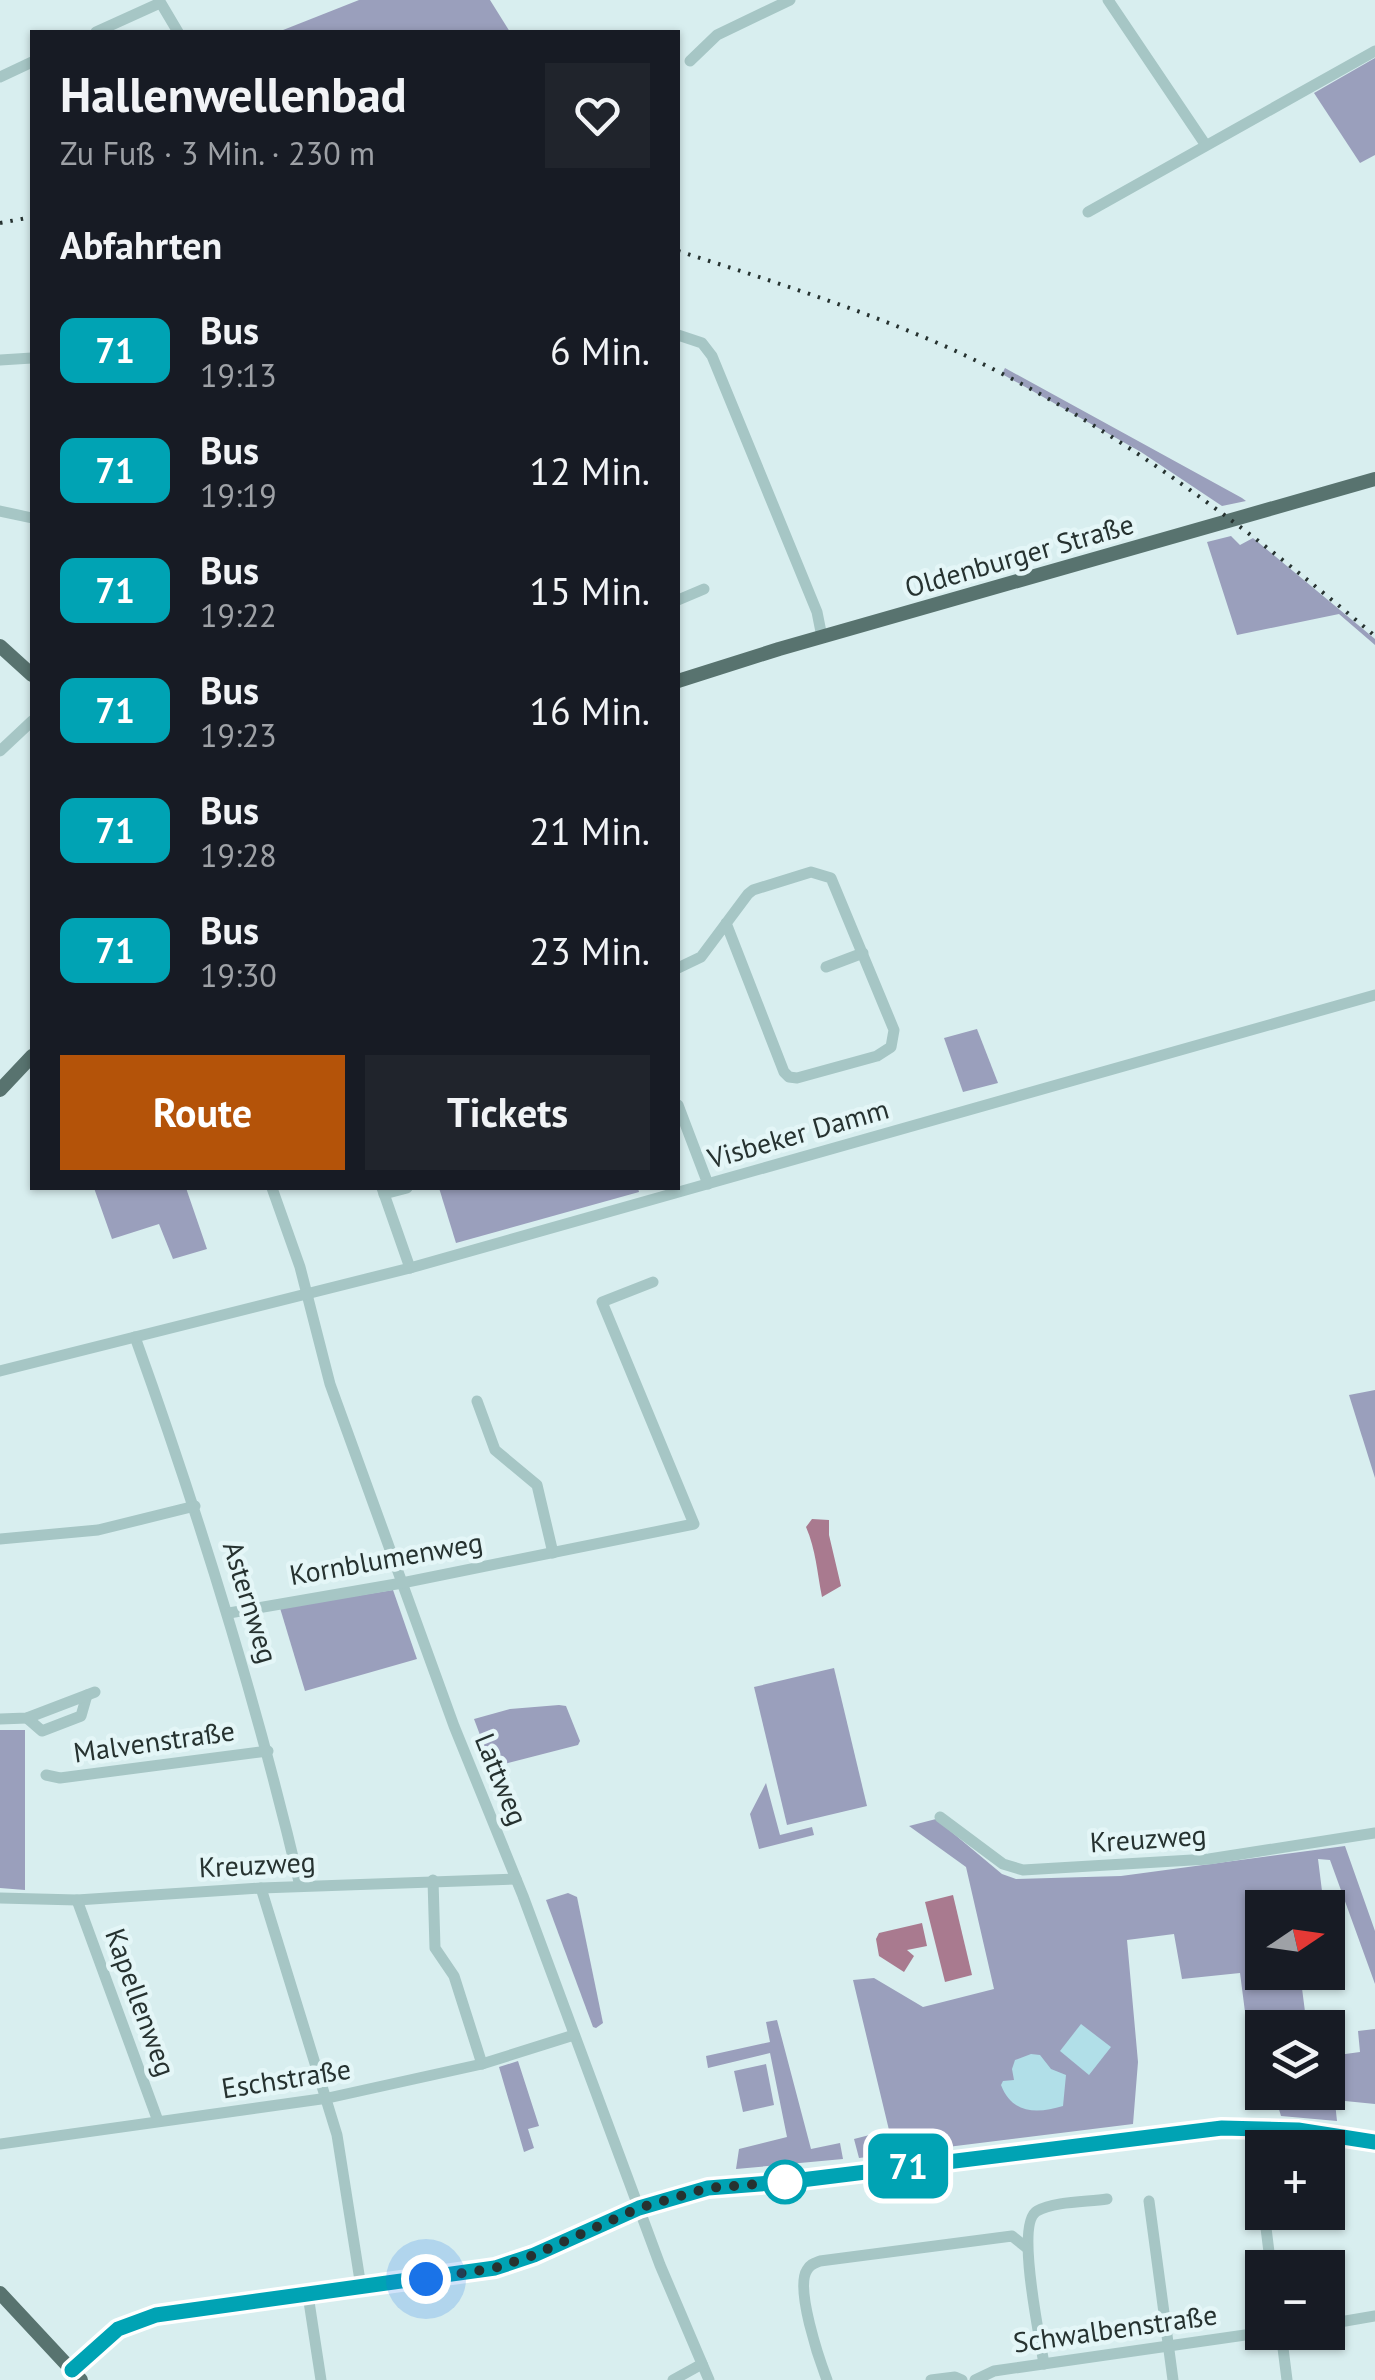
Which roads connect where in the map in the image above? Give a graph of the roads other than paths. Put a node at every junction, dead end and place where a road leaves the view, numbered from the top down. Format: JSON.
{"nodes":[{"id":1,"x":790,"y":0,"type":"edge"},
{"id":2,"x":1108,"y":0,"type":"edge"},
{"id":3,"x":160,"y":1,"type":"edge"},
{"id":4,"x":100,"y":30,"type":"edge"},
{"id":5,"x":177,"y":30,"type":"edge"},
{"id":6,"x":1375,"y":51,"type":"edge"},
{"id":7,"x":690,"y":61,"type":"dead end"},
{"id":8,"x":30,"y":63,"type":"edge"},
{"id":9,"x":0,"y":77,"type":"edge"},
{"id":10,"x":1205,"y":144,"type":"junction"},
{"id":11,"x":1088,"y":212,"type":"dead end"},
{"id":12,"x":680,"y":337,"type":"edge"},
{"id":13,"x":30,"y":358,"type":"edge"},
{"id":14,"x":0,"y":360,"type":"edge"},
{"id":15,"x":1375,"y":479,"type":"edge"},
{"id":16,"x":0,"y":510,"type":"edge"},
{"id":17,"x":30,"y":518,"type":"edge"},
{"id":18,"x":704,"y":588,"type":"dead end"},
{"id":19,"x":680,"y":599,"type":"edge"},
{"id":20,"x":822,"y":637,"type":"junction"},
{"id":21,"x":0,"y":646,"type":"edge"},
{"id":22,"x":30,"y":673,"type":"edge"},
{"id":23,"x":680,"y":680,"type":"edge"},
{"id":24,"x":30,"y":723,"type":"edge"},
{"id":25,"x":0,"y":750,"type":"edge"},
{"id":26,"x":726,"y":923,"type":"junction"},
{"id":27,"x":863,"y":952,"type":"junction"},
{"id":28,"x":680,"y":967,"type":"edge"},
{"id":29,"x":826,"y":968,"type":"dead end"},
{"id":30,"x":1375,"y":995,"type":"edge"},
{"id":31,"x":30,"y":1058,"type":"edge"},
{"id":32,"x":0,"y":1090,"type":"edge"},
{"id":33,"x":680,"y":1110,"type":"edge"},
{"id":34,"x":708,"y":1184,"type":"junction"},
{"id":35,"x":273,"y":1190,"type":"edge"},
{"id":36,"x":383,"y":1191,"type":"edge"},
{"id":37,"x":410,"y":1268,"type":"junction"},
{"id":38,"x":653,"y":1282,"type":"dead end"},
{"id":39,"x":307,"y":1296,"type":"junction"},
{"id":40,"x":135,"y":1337,"type":"junction"},
{"id":41,"x":0,"y":1370,"type":"edge"},
{"id":42,"x":477,"y":1401,"type":"dead end"},
{"id":43,"x":195,"y":1506,"type":"junction"},
{"id":44,"x":0,"y":1539,"type":"edge"},
{"id":45,"x":553,"y":1552,"type":"junction"},
{"id":46,"x":402,"y":1583,"type":"junction"},
{"id":47,"x":228,"y":1613,"type":"junction"},
{"id":48,"x":91,"y":1694,"type":"dead end"},
{"id":49,"x":0,"y":1720,"type":"edge"},
{"id":50,"x":268,"y":1751,"type":"junction"},
{"id":51,"x":46,"y":1775,"type":"dead end"},
{"id":52,"x":940,"y":1817,"type":"dead end"},
{"id":53,"x":1375,"y":1834,"type":"edge"},
{"id":54,"x":516,"y":1878,"type":"junction"},
{"id":55,"x":433,"y":1880,"type":"junction"},
{"id":56,"x":300,"y":1886,"type":"junction"},
{"id":57,"x":262,"y":1888,"type":"junction"},
{"id":58,"x":0,"y":1898,"type":"edge"},
{"id":59,"x":77,"y":1900,"type":"junction"},
{"id":60,"x":574,"y":2035,"type":"junction"},
{"id":61,"x":482,"y":2064,"type":"junction"},
{"id":62,"x":328,"y":2098,"type":"junction"},
{"id":63,"x":158,"y":2121,"type":"junction"},
{"id":64,"x":1375,"y":2142,"type":"edge"},
{"id":65,"x":0,"y":2144,"type":"edge"},
{"id":66,"x":1108,"y":2199,"type":"dead end"},
{"id":67,"x":1150,"y":2200,"type":"dead end"},
{"id":68,"x":639,"y":2208,"type":"junction"},
{"id":69,"x":1028,"y":2248,"type":"junction"},
{"id":70,"x":361,"y":2287,"type":"junction"},
{"id":71,"x":0,"y":2293,"type":"edge"},
{"id":72,"x":308,"y":2295,"type":"junction"},
{"id":73,"x":1375,"y":2316,"type":"edge"},
{"id":74,"x":1345,"y":2321,"type":"edge"},
{"id":75,"x":1245,"y":2335,"type":"edge"},
{"id":76,"x":1168,"y":2346,"type":"junction"},
{"id":77,"x":1283,"y":2350,"type":"edge"},
{"id":78,"x":702,"y":2364,"type":"junction"},
{"id":79,"x":1044,"y":2364,"type":"junction"},
{"id":80,"x":76,"y":2375,"type":"edge"},
{"id":81,"x":320,"y":2380,"type":"edge"},
{"id":82,"x":673,"y":2380,"type":"edge"},
{"id":83,"x":709,"y":2380,"type":"edge"},
{"id":84,"x":827,"y":2380,"type":"edge"},
{"id":85,"x":931,"y":2380,"type":"edge"},
{"id":86,"x":962,"y":2380,"type":"edge"},
{"id":87,"x":975,"y":2380,"type":"edge"},
{"id":88,"x":1173,"y":2380,"type":"edge"},
{"id":89,"x":1287,"y":2380,"type":"edge"}],
"edges":[{"from":1,"to":7,"type":"street"},
{"from":2,"to":10,"type":"street"},
{"from":3,"to":4,"type":"street"},
{"from":3,"to":5,"type":"street"},
{"from":6,"to":10,"type":"street"},
{"from":8,"to":9,"type":"street"},
{"from":10,"to":11,"type":"street"},
{"from":12,"to":20,"type":"street"},
{"from":13,"to":14,"type":"street"},
{"from":15,"to":20,"type":"main road","name":"Oldenburger Straße"},
{"from":16,"to":17,"type":"street"},
{"from":18,"to":19,"type":"street"},
{"from":20,"to":23,"type":"main road","name":"Oldenburger Straße"},
{"from":21,"to":22,"type":"main road"},
{"from":24,"to":25,"type":"street"},
{"from":26,"to":27,"type":"street"},
{"from":26,"to":27,"type":"street"},
{"from":26,"to":28,"type":"street"},
{"from":27,"to":29,"type":"street"},
{"from":30,"to":34,"type":"street","name":"Visbeker Damm"},
{"from":31,"to":32,"type":"main road"},
{"from":33,"to":34,"type":"street"},
{"from":34,"to":37,"type":"street","name":"Visbeker Damm"},
{"from":35,"to":39,"type":"street","name":"Lattweg"},
{"from":36,"to":37,"type":"street"},
{"from":37,"to":39,"type":"street","name":"Visbeker Damm"},
{"from":38,"to":45,"type":"street","name":"Kornblumenweg"},
{"from":39,"to":40,"type":"street","name":"Visbeker Damm"},
{"from":39,"to":46,"type":"street","name":"Lattweg"},
{"from":40,"to":41,"type":"street","name":"Visbeker Damm"},
{"from":40,"to":43,"type":"street","name":"Asternweg"},
{"from":42,"to":45,"type":"street"},
{"from":43,"to":44,"type":"street"},
{"from":43,"to":47,"type":"street","name":"Asternweg"},
{"from":45,"to":46,"type":"street","name":"Kornblumenweg"},
{"from":46,"to":47,"type":"street","name":"Kornblumenweg"},
{"from":46,"to":54,"type":"street","name":"Lattweg"},
{"from":47,"to":50,"type":"street","name":"Asternweg"},
{"from":48,"to":49,"type":"street"},
{"from":50,"to":51,"type":"street","name":"Malvenstraße"},
{"from":50,"to":56,"type":"street","name":"Asternweg"},
{"from":52,"to":53,"type":"street","name":"Kreuzweg"},
{"from":54,"to":55,"type":"street","name":"Kreuzweg"},
{"from":54,"to":60,"type":"street","name":"Lattweg"},
{"from":55,"to":56,"type":"street","name":"Kreuzweg"},
{"from":55,"to":61,"type":"street"},
{"from":56,"to":57,"type":"street","name":"Kreuzweg"},
{"from":57,"to":59,"type":"street","name":"Kreuzweg"},
{"from":57,"to":62,"type":"street"},
{"from":58,"to":59,"type":"street","name":"Kreuzweg"},
{"from":59,"to":63,"type":"street","name":"Kapellenweg"},
{"from":60,"to":61,"type":"street","name":"Eschstraße"},
{"from":60,"to":68,"type":"street","name":"Lattweg"},
{"from":61,"to":62,"type":"street","name":"Eschstraße"},
{"from":62,"to":63,"type":"street","name":"Eschstraße"},
{"from":62,"to":70,"type":"street"},
{"from":63,"to":65,"type":"street","name":"Eschstraße"},
{"from":64,"to":68,"type":"street"},
{"from":66,"to":69,"type":"street"},
{"from":67,"to":76,"type":"street"},
{"from":68,"to":70,"type":"street"},
{"from":68,"to":78,"type":"street","name":"Lattweg"},
{"from":69,"to":79,"type":"street"},
{"from":69,"to":84,"type":"street"},
{"from":70,"to":72,"type":"street"},
{"from":71,"to":80,"type":"main road"},
{"from":72,"to":80,"type":"street"},
{"from":72,"to":81,"type":"street"},
{"from":73,"to":74,"type":"street"},
{"from":75,"to":76,"type":"street","name":"Schwalbenstraße"},
{"from":76,"to":79,"type":"street","name":"Schwalbenstraße"},
{"from":76,"to":88,"type":"street"},
{"from":77,"to":89,"type":"street"},
{"from":78,"to":82,"type":"street"},
{"from":78,"to":83,"type":"street","name":"Lattweg"},
{"from":79,"to":87,"type":"street","name":"Schwalbenstraße"},
{"from":85,"to":86,"type":"street"}]}
